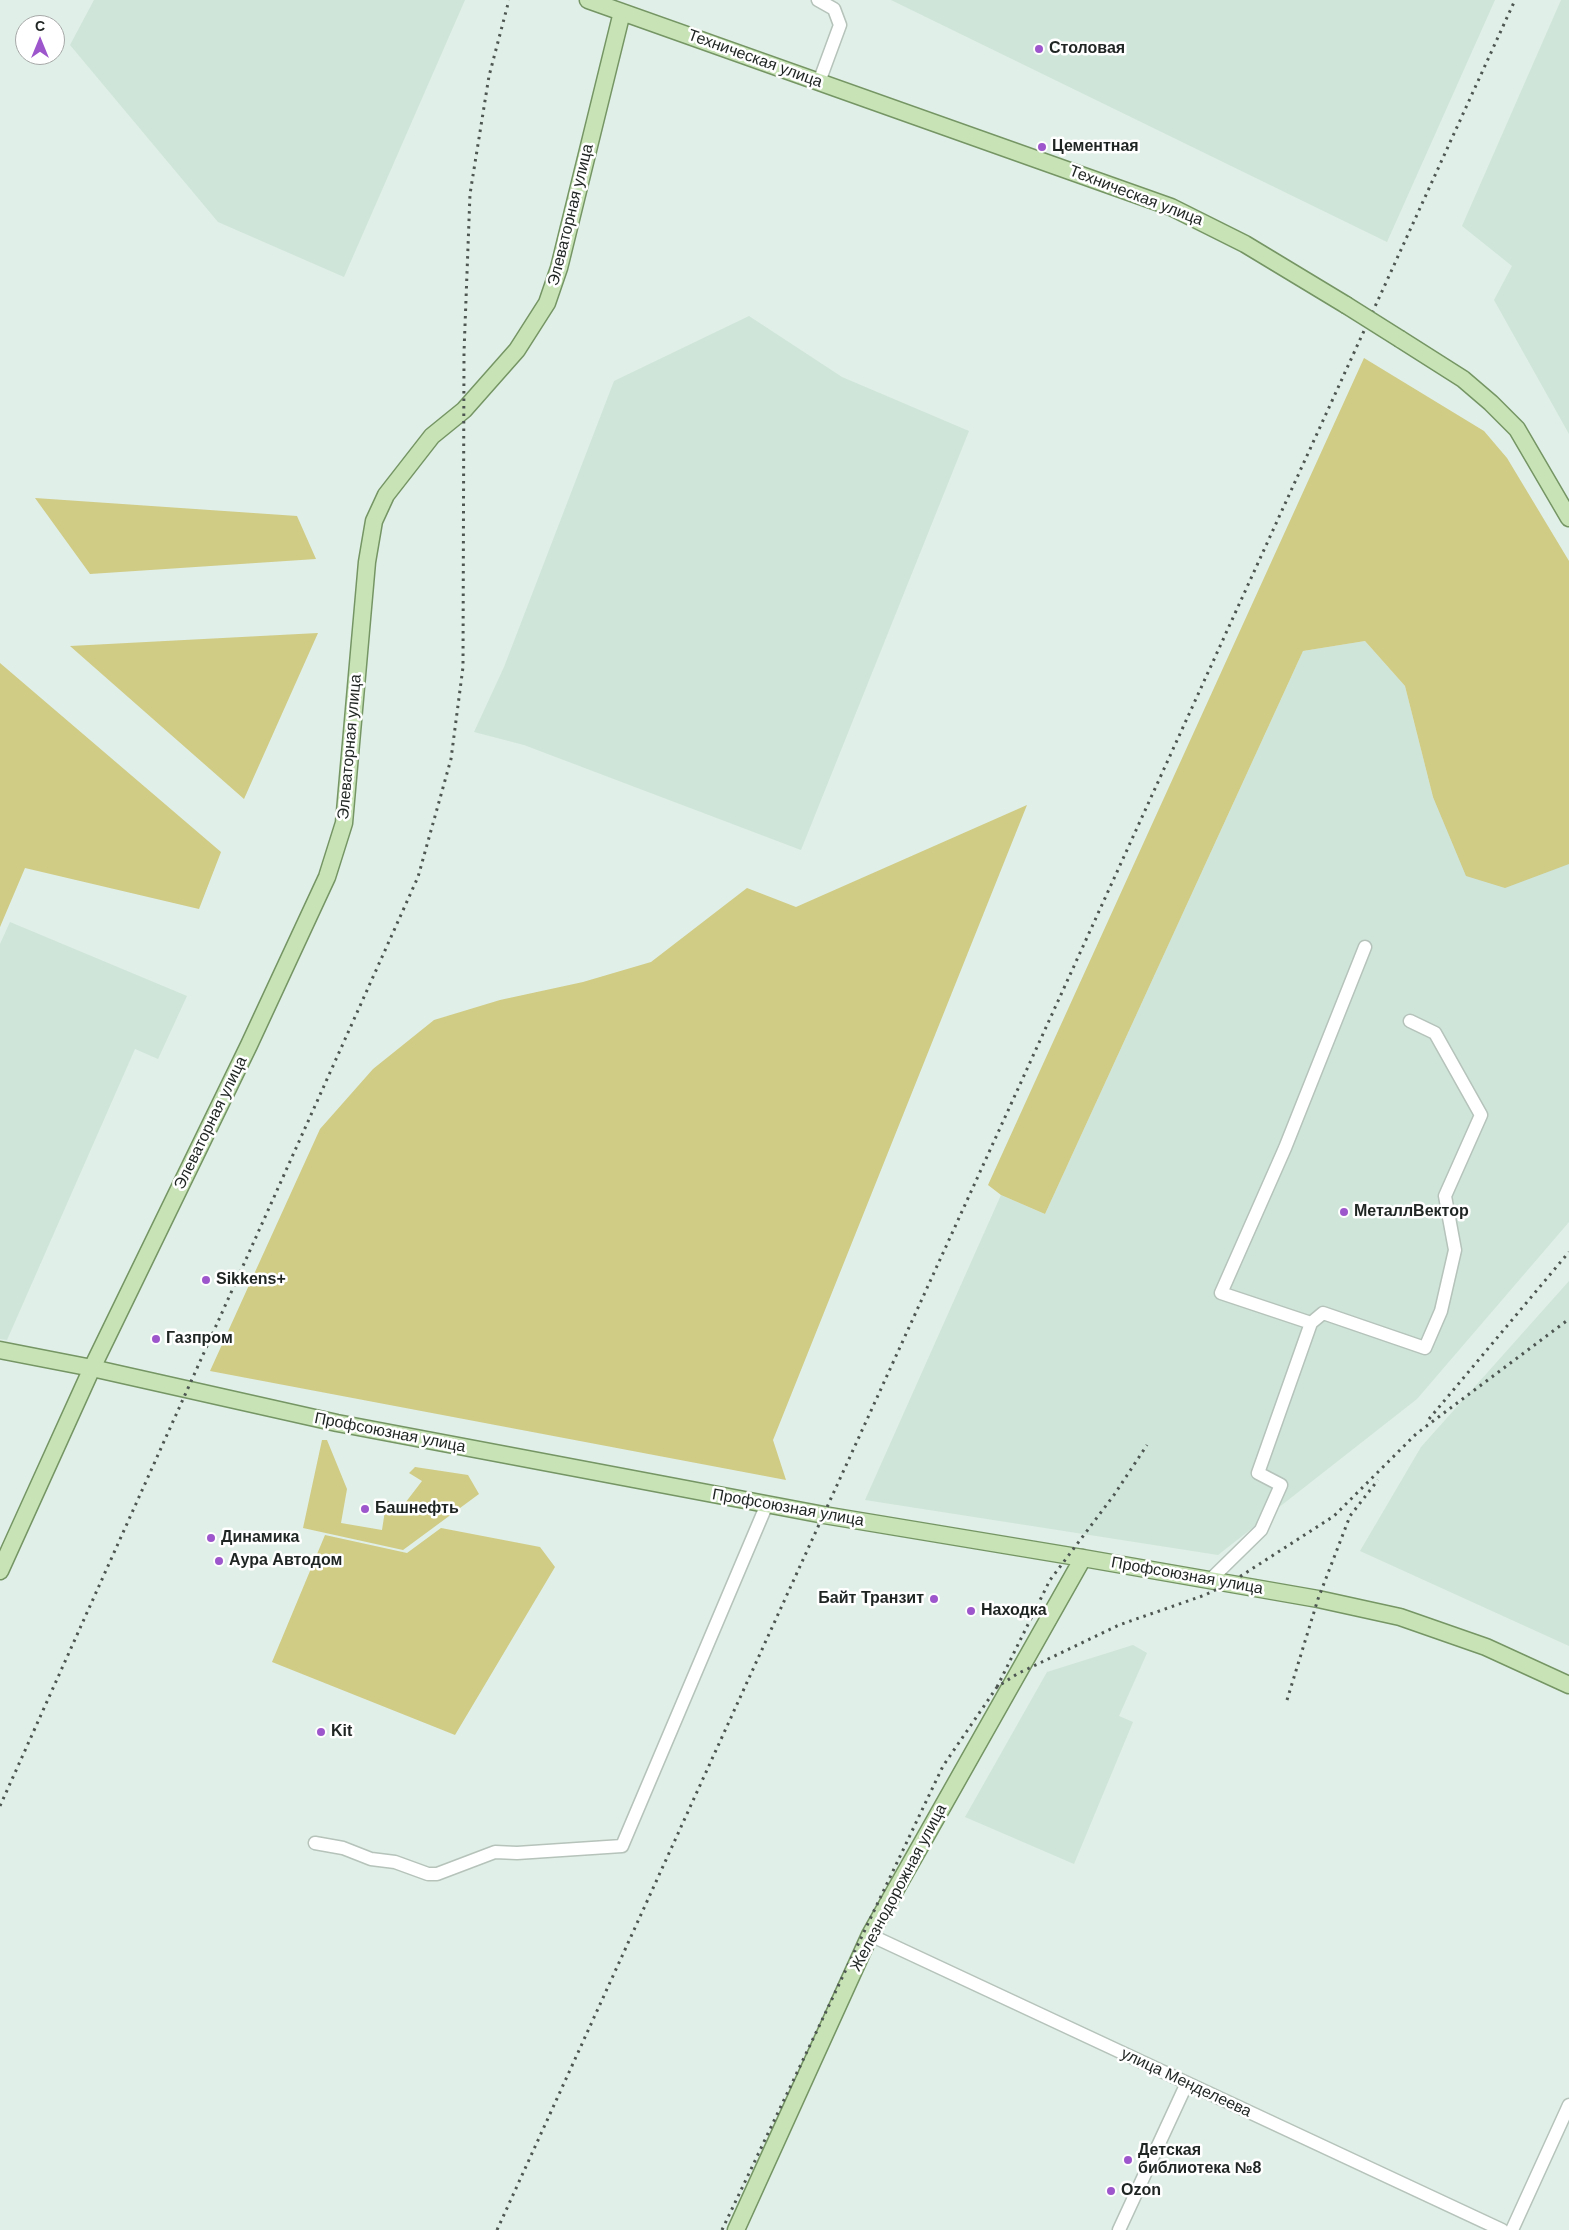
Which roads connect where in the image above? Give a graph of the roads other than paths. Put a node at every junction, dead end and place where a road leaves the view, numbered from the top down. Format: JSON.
{"nodes":[{"id":1,"x":588,"y":0,"type":"edge"},
{"id":2,"x":818,"y":0,"type":"edge"},
{"id":3,"x":622,"y":12,"type":"junction"},
{"id":4,"x":819,"y":82,"type":"junction"},
{"id":5,"x":1569,"y":518,"type":"edge"},
{"id":6,"x":1365,"y":947,"type":"dead end"},
{"id":7,"x":1410,"y":1021,"type":"dead end"},
{"id":8,"x":1312,"y":1323,"type":"junction"},
{"id":9,"x":0,"y":1350,"type":"edge"},
{"id":10,"x":92,"y":1368,"type":"junction"},
{"id":11,"x":767,"y":1504,"type":"junction"},
{"id":12,"x":1083,"y":1558,"type":"junction"},
{"id":13,"x":0,"y":1571,"type":"edge"},
{"id":14,"x":1210,"y":1580,"type":"junction"},
{"id":15,"x":1569,"y":1685,"type":"edge"},
{"id":16,"x":315,"y":1843,"type":"dead end"},
{"id":17,"x":870,"y":1935,"type":"junction"},
{"id":18,"x":1187,"y":2083,"type":"junction"},
{"id":19,"x":1569,"y":2105,"type":"edge"},
{"id":20,"x":736,"y":2230,"type":"edge"},
{"id":21,"x":1119,"y":2230,"type":"edge"},
{"id":22,"x":1502,"y":2230,"type":"edge"},
{"id":23,"x":1512,"y":2230,"type":"edge"}],
"edges":[{"from":1,"to":3,"type":"main road","name":"Техническая улица"},
{"from":2,"to":4,"type":"street"},
{"from":3,"to":4,"type":"main road","name":"Техническая улица"},
{"from":3,"to":10,"type":"main road","name":"Элеваторная улица"},
{"from":4,"to":5,"type":"main road","name":"Техническая улица","bridge":true},
{"from":6,"to":8,"type":"street"},
{"from":7,"to":8,"type":"street"},
{"from":8,"to":14,"type":"street"},
{"from":9,"to":10,"type":"main road","name":"Профсоюзная улица"},
{"from":10,"to":11,"type":"main road","name":"Профсоюзная улица"},
{"from":10,"to":13,"type":"main road","name":"Элеваторная улица"},
{"from":11,"to":12,"type":"main road","name":"Профсоюзная улица"},
{"from":11,"to":16,"type":"street"},
{"from":12,"to":14,"type":"main road","name":"Профсоюзная улица"},
{"from":12,"to":17,"type":"main road","name":"Железнодорожная улица"},
{"from":14,"to":15,"type":"main road","name":"Профсоюзная улица"},
{"from":17,"to":18,"type":"street","name":"улица Менделеева"},
{"from":17,"to":20,"type":"main road","name":"Железнодорожная улица"},
{"from":18,"to":21,"type":"street"},
{"from":18,"to":22,"type":"street","name":"улица Менделеева"},
{"from":19,"to":23,"type":"street"}]}
